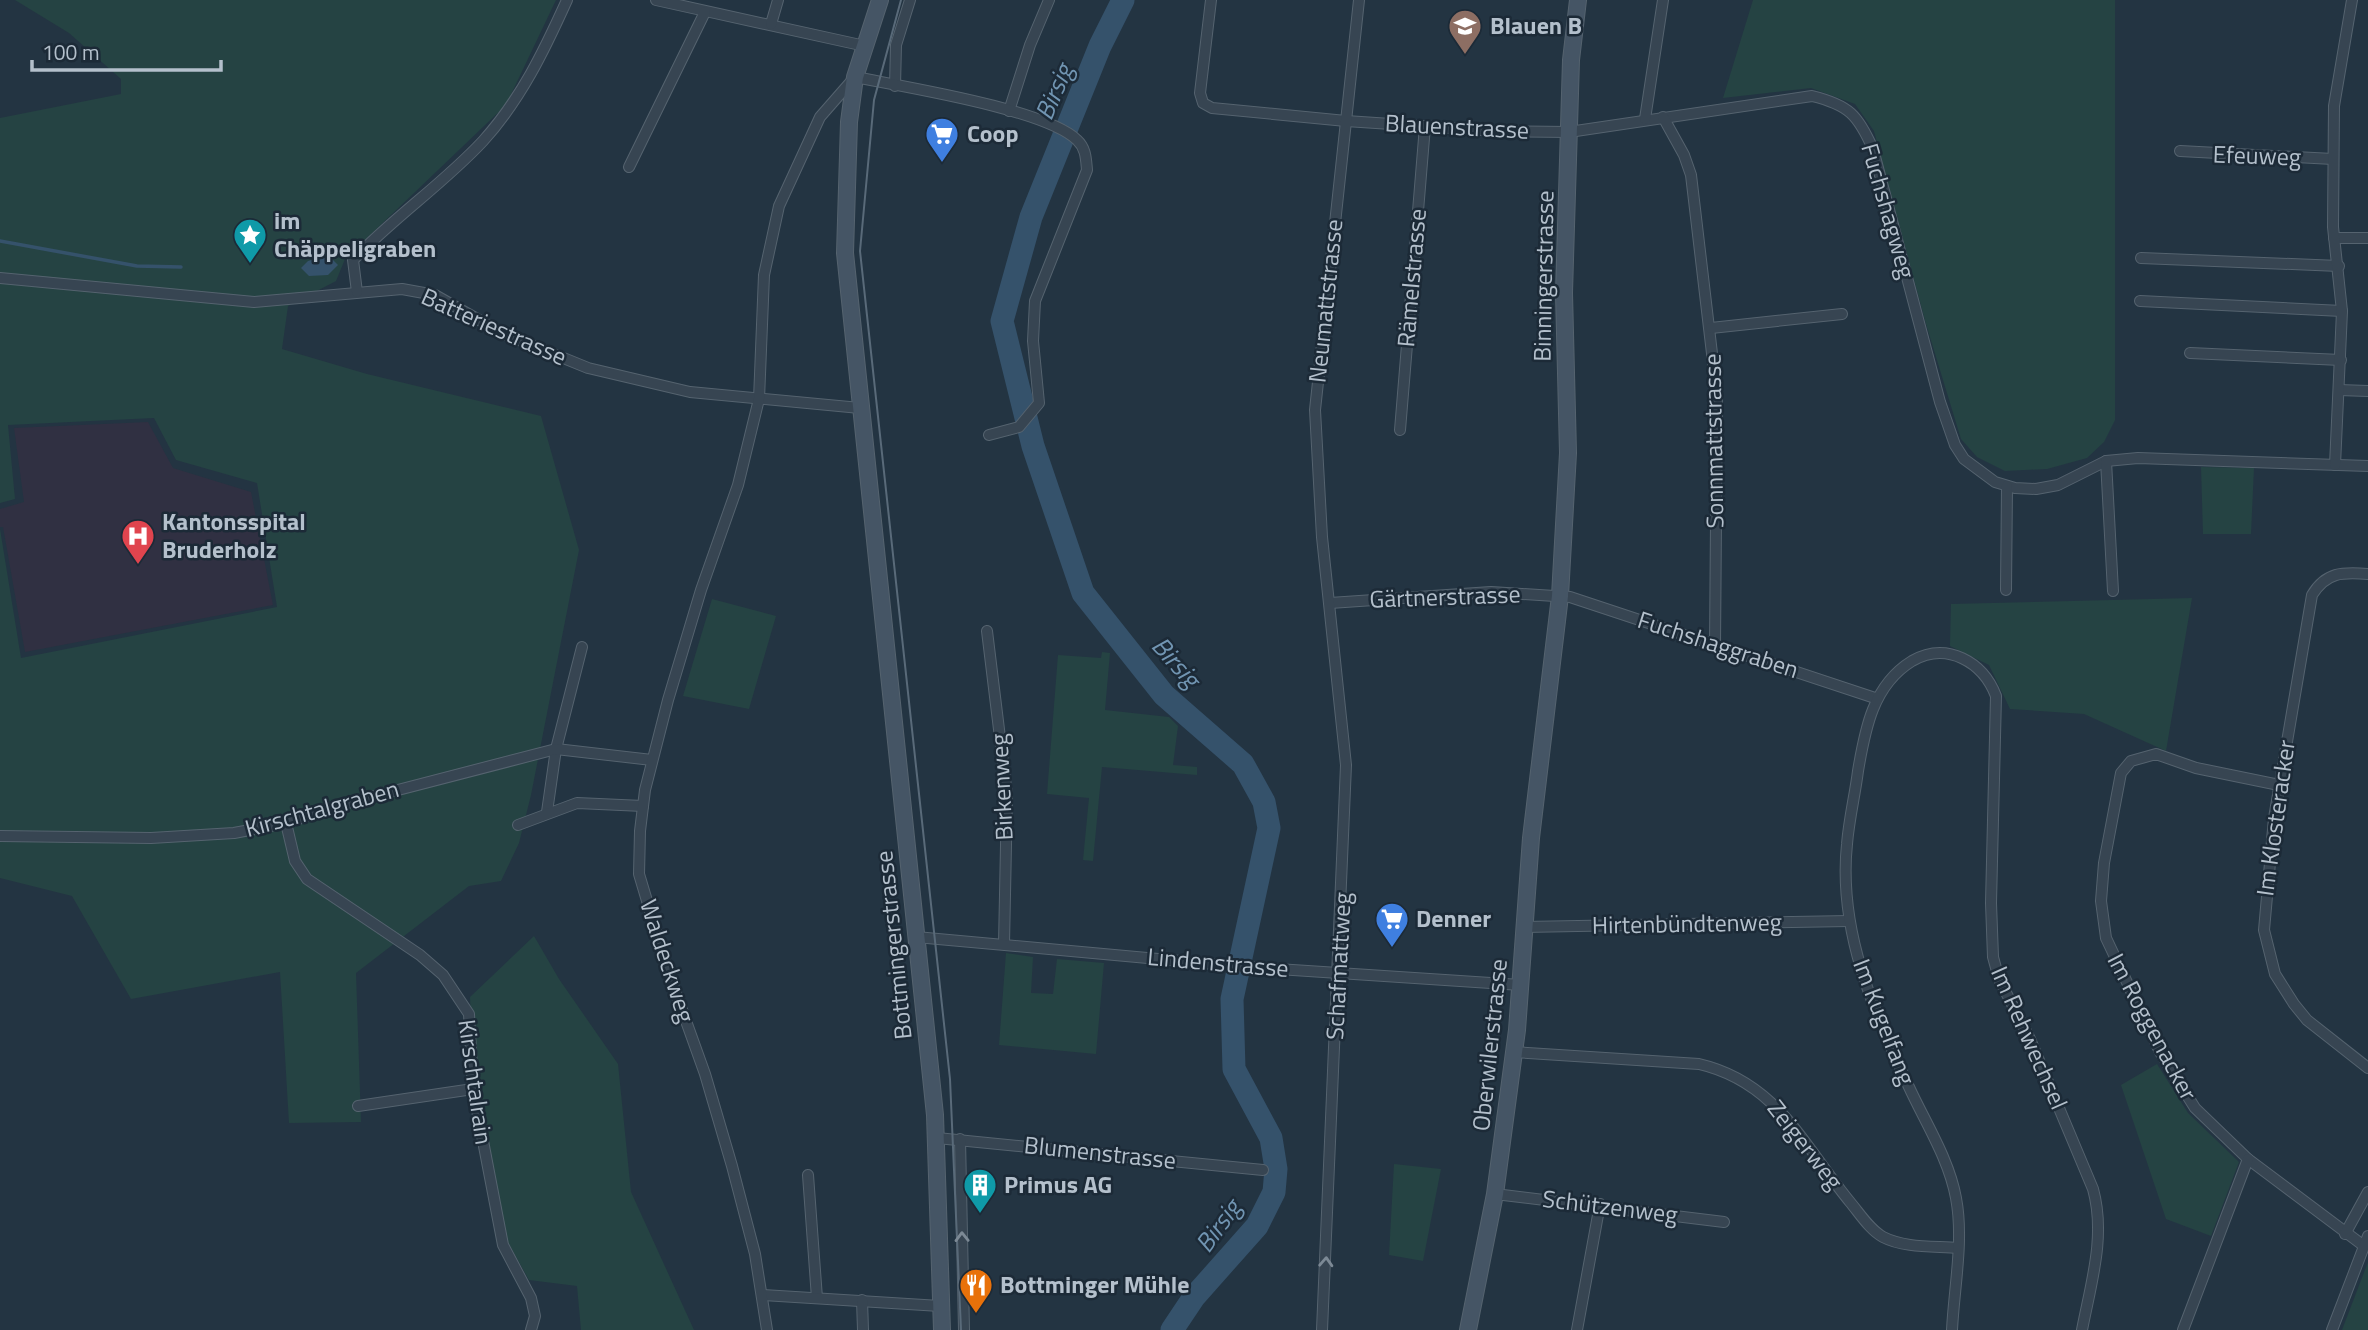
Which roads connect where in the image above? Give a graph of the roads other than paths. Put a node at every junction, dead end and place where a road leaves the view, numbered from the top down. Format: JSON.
{"nodes":[{"id":1,"x":567,"y":0,"type":"edge"},
{"id":2,"x":656,"y":0,"type":"edge"},
{"id":3,"x":778,"y":0,"type":"edge"},
{"id":4,"x":880,"y":0,"type":"edge"},
{"id":5,"x":909,"y":0,"type":"edge"},
{"id":6,"x":1049,"y":0,"type":"edge"},
{"id":7,"x":1210,"y":0,"type":"edge"},
{"id":8,"x":1359,"y":0,"type":"edge"},
{"id":9,"x":1663,"y":0,"type":"edge"},
{"id":10,"x":2352,"y":0,"type":"edge"},
{"id":11,"x":1575,"y":1,"type":"edge"},
{"id":12,"x":705,"y":12,"type":"junction"},
{"id":13,"x":771,"y":24,"type":"junction"},
{"id":14,"x":865,"y":46,"type":"junction"},
{"id":15,"x":855,"y":77,"type":"junction"},
{"id":16,"x":895,"y":86,"type":"junction"},
{"id":17,"x":1009,"y":111,"type":"junction"},
{"id":18,"x":1663,"y":117,"type":"junction"},
{"id":19,"x":1646,"y":119,"type":"junction"},
{"id":20,"x":1346,"y":121,"type":"junction"},
{"id":21,"x":1424,"y":127,"type":"junction"},
{"id":22,"x":1569,"y":132,"type":"junction"},
{"id":23,"x":2180,"y":151,"type":"dead end"},
{"id":24,"x":2333,"y":159,"type":"junction"},
{"id":25,"x":629,"y":167,"type":"dead end"},
{"id":26,"x":2334,"y":238,"type":"junction"},
{"id":27,"x":2368,"y":238,"type":"edge"},
{"id":28,"x":2141,"y":258,"type":"dead end"},
{"id":29,"x":2339,"y":266,"type":"junction"},
{"id":30,"x":0,"y":278,"type":"edge"},
{"id":31,"x":357,"y":292,"type":"junction"},
{"id":32,"x":2140,"y":301,"type":"dead end"},
{"id":33,"x":2342,"y":311,"type":"junction"},
{"id":34,"x":1842,"y":314,"type":"dead end"},
{"id":35,"x":1711,"y":328,"type":"junction"},
{"id":36,"x":2190,"y":353,"type":"dead end"},
{"id":37,"x":2340,"y":360,"type":"junction"},
{"id":38,"x":2339,"y":390,"type":"junction"},
{"id":39,"x":2368,"y":391,"type":"edge"},
{"id":40,"x":759,"y":399,"type":"junction"},
{"id":41,"x":860,"y":408,"type":"junction"},
{"id":42,"x":1400,"y":430,"type":"dead end"},
{"id":43,"x":989,"y":435,"type":"dead end"},
{"id":44,"x":2106,"y":461,"type":"junction"},
{"id":45,"x":2334,"y":465,"type":"junction"},
{"id":46,"x":2368,"y":466,"type":"edge"},
{"id":47,"x":2007,"y":486,"type":"junction"},
{"id":48,"x":1564,"y":553,"type":"joint"},
{"id":49,"x":2368,"y":574,"type":"edge"},
{"id":50,"x":2006,"y":590,"type":"dead end"},
{"id":51,"x":2113,"y":591,"type":"dead end"},
{"id":52,"x":1560,"y":596,"type":"junction"},
{"id":53,"x":1330,"y":603,"type":"junction"},
{"id":54,"x":987,"y":631,"type":"dead end"},
{"id":55,"x":1715,"y":646,"type":"junction"},
{"id":56,"x":582,"y":647,"type":"dead end"},
{"id":57,"x":1933,"y":653,"type":"joint"},
{"id":58,"x":1875,"y":698,"type":"junction"},
{"id":59,"x":556,"y":749,"type":"junction"},
{"id":60,"x":652,"y":760,"type":"junction"},
{"id":61,"x":2279,"y":785,"type":"junction"},
{"id":62,"x":643,"y":806,"type":"junction"},
{"id":63,"x":547,"y":812,"type":"junction"},
{"id":64,"x":286,"y":822,"type":"junction"},
{"id":65,"x":519,"y":825,"type":"dead end"},
{"id":66,"x":0,"y":836,"type":"edge"},
{"id":67,"x":1849,"y":921,"type":"junction"},
{"id":68,"x":1524,"y":927,"type":"junction"},
{"id":69,"x":916,"y":937,"type":"junction"},
{"id":70,"x":1004,"y":944,"type":"junction"},
{"id":71,"x":1339,"y":972,"type":"junction"},
{"id":72,"x":1521,"y":985,"type":"junction"},
{"id":73,"x":1514,"y":1052,"type":"junction"},
{"id":74,"x":2368,"y":1068,"type":"edge"},
{"id":75,"x":473,"y":1089,"type":"junction"},
{"id":76,"x":358,"y":1106,"type":"dead end"},
{"id":77,"x":937,"y":1138,"type":"junction"},
{"id":78,"x":960,"y":1139,"type":"junction"},
{"id":79,"x":2248,"y":1160,"type":"junction"},
{"id":80,"x":1263,"y":1170,"type":"dead end"},
{"id":81,"x":808,"y":1175,"type":"dead end"},
{"id":82,"x":2368,"y":1192,"type":"edge"},
{"id":83,"x":1495,"y":1194,"type":"junction"},
{"id":84,"x":1600,"y":1204,"type":"junction"},
{"id":85,"x":1724,"y":1222,"type":"dead end"},
{"id":86,"x":2344,"y":1234,"type":"junction"},
{"id":87,"x":2366,"y":1241,"type":"edge"},
{"id":88,"x":1958,"y":1248,"type":"junction"},
{"id":89,"x":763,"y":1295,"type":"junction"},
{"id":90,"x":817,"y":1298,"type":"junction"},
{"id":91,"x":862,"y":1300,"type":"junction"},
{"id":92,"x":940,"y":1306,"type":"junction"},
{"id":93,"x":531,"y":1330,"type":"edge"},
{"id":94,"x":767,"y":1330,"type":"edge"},
{"id":95,"x":863,"y":1330,"type":"edge"},
{"id":96,"x":942,"y":1330,"type":"edge"},
{"id":97,"x":964,"y":1330,"type":"edge"},
{"id":98,"x":1322,"y":1330,"type":"edge"},
{"id":99,"x":1468,"y":1330,"type":"edge"},
{"id":100,"x":1577,"y":1330,"type":"edge"},
{"id":101,"x":1952,"y":1330,"type":"edge"},
{"id":102,"x":2082,"y":1330,"type":"edge"},
{"id":103,"x":2183,"y":1330,"type":"edge"},
{"id":104,"x":2332,"y":1330,"type":"edge"}],
"edges":[{"from":1,"to":31,"type":"street"},
{"from":2,"to":12,"type":"street"},
{"from":3,"to":13,"type":"street"},
{"from":4,"to":14,"type":"main road","name":"Bottmingerstrasse"},
{"from":5,"to":16,"type":"street"},
{"from":6,"to":17,"type":"street"},
{"from":7,"to":20,"type":"street","name":"Blauenstrasse"},
{"from":8,"to":20,"type":"street","name":"Neumattstrasse"},
{"from":9,"to":19,"type":"street"},
{"from":10,"to":24,"type":"street"},
{"from":11,"to":22,"type":"main road","name":"Binningerstrasse"},
{"from":12,"to":13,"type":"street"},
{"from":12,"to":25,"type":"street"},
{"from":13,"to":14,"type":"street"},
{"from":14,"to":15,"type":"main road","name":"Bottmingerstrasse"},
{"from":15,"to":16,"type":"street"},
{"from":15,"to":40,"type":"street","name":"Waldeckweg"},
{"from":15,"to":41,"type":"main road","name":"Bottmingerstrasse"},
{"from":16,"to":17,"type":"street"},
{"from":17,"to":43,"type":"street"},
{"from":18,"to":19,"type":"street","name":"Fuchshagweg"},
{"from":18,"to":35,"type":"street","name":"Sonnmattstrasse"},
{"from":18,"to":47,"type":"street","name":"Fuchshagweg"},
{"from":19,"to":22,"type":"street","name":"Fuchshagweg"},
{"from":20,"to":21,"type":"street","name":"Blauenstrasse"},
{"from":20,"to":53,"type":"street","name":"Neumattstrasse"},
{"from":21,"to":22,"type":"street","name":"Blauenstrasse"},
{"from":21,"to":42,"type":"street","name":"Rämelstrasse"},
{"from":22,"to":48,"type":"main road","name":"Binningerstrasse"},
{"from":23,"to":24,"type":"street","name":"Efeuweg"},
{"from":24,"to":26,"type":"street"},
{"from":26,"to":27,"type":"street"},
{"from":26,"to":29,"type":"street"},
{"from":28,"to":29,"type":"street"},
{"from":29,"to":33,"type":"street"},
{"from":30,"to":31,"type":"street","name":"Batteriestrasse"},
{"from":31,"to":40,"type":"street","name":"Batteriestrasse"},
{"from":32,"to":33,"type":"street"},
{"from":33,"to":37,"type":"street"},
{"from":34,"to":35,"type":"street"},
{"from":35,"to":55,"type":"street","name":"Sonnmattstrasse"},
{"from":36,"to":37,"type":"street"},
{"from":37,"to":38,"type":"street"},
{"from":38,"to":39,"type":"street"},
{"from":38,"to":45,"type":"street"},
{"from":40,"to":41,"type":"street","name":"Batteriestrasse"},
{"from":40,"to":60,"type":"street","name":"Waldeckweg"},
{"from":41,"to":69,"type":"main road","name":"Bottmingerstrasse"},
{"from":44,"to":45,"type":"street","name":"Fuchshagweg"},
{"from":44,"to":47,"type":"street","name":"Fuchshagweg"},
{"from":44,"to":51,"type":"street"},
{"from":45,"to":46,"type":"street","name":"Fuchshagweg"},
{"from":47,"to":50,"type":"street"},
{"from":48,"to":52,"type":"main road","name":"Oberwilerstrasse"},
{"from":49,"to":61,"type":"street","name":"Im Klosteracker"},
{"from":52,"to":53,"type":"street","name":"Gärtnerstrasse"},
{"from":52,"to":55,"type":"street","name":"Fuchshaggraben"},
{"from":52,"to":68,"type":"main road","name":"Oberwilerstrasse"},
{"from":53,"to":71,"type":"street","name":"Schafmattweg"},
{"from":54,"to":70,"type":"street","name":"Birkenweg"},
{"from":55,"to":58,"type":"street","name":"Fuchshaggraben"},
{"from":56,"to":59,"type":"street"},
{"from":57,"to":58,"type":"street","name":"Im Kugelfang"},
{"from":57,"to":102,"type":"street","name":"Im Rehwechsel"},
{"from":58,"to":67,"type":"street","name":"Im Kugelfang"},
{"from":59,"to":60,"type":"street","name":"Kirschtalgraben"},
{"from":59,"to":63,"type":"street"},
{"from":59,"to":64,"type":"street","name":"Kirschtalgraben"},
{"from":60,"to":62,"type":"street","name":"Waldeckweg"},
{"from":61,"to":74,"type":"street","name":"Im Klosteracker"},
{"from":61,"to":79,"type":"street","name":"Im Roggenacker"},
{"from":62,"to":63,"type":"street"},
{"from":62,"to":89,"type":"street","name":"Waldeckweg"},
{"from":63,"to":65,"type":"street"},
{"from":64,"to":66,"type":"street","name":"Kirschtalgraben"},
{"from":64,"to":75,"type":"street","name":"Kirschtalrain"},
{"from":67,"to":68,"type":"street","name":"Hirtenbündtenweg"},
{"from":67,"to":88,"type":"street","name":"Im Kugelfang"},
{"from":68,"to":72,"type":"main road","name":"Oberwilerstrasse"},
{"from":69,"to":70,"type":"street","name":"Lindenstrasse"},
{"from":69,"to":77,"type":"main road","name":"Bottmingerstrasse"},
{"from":70,"to":71,"type":"street","name":"Lindenstrasse"},
{"from":71,"to":72,"type":"street","name":"Lindenstrasse"},
{"from":98,"to":71,"type":"street","name":"Schafmattweg","one_way":true},
{"from":72,"to":73,"type":"main road","name":"Oberwilerstrasse"},
{"from":73,"to":83,"type":"main road","name":"Oberwilerstrasse"},
{"from":73,"to":88,"type":"street","name":"Zeigerweg"},
{"from":75,"to":76,"type":"street"},
{"from":75,"to":93,"type":"street","name":"Kirschtalrain"},
{"from":77,"to":78,"type":"street","name":"Blumenstrasse"},
{"from":77,"to":92,"type":"main road","name":"Bottmingerstrasse"},
{"from":78,"to":80,"type":"street","name":"Blumenstrasse"},
{"from":97,"to":78,"type":"street","one_way":true},
{"from":79,"to":86,"type":"street","name":"Im Roggenacker"},
{"from":79,"to":103,"type":"street"},
{"from":81,"to":90,"type":"street"},
{"from":82,"to":86,"type":"street"},
{"from":83,"to":84,"type":"street","name":"Schützenweg"},
{"from":83,"to":99,"type":"main road","name":"Oberwilerstrasse"},
{"from":84,"to":85,"type":"street","name":"Schützenweg"},
{"from":84,"to":100,"type":"street"},
{"from":86,"to":87,"type":"street","name":"Im Roggenacker"},
{"from":87,"to":104,"type":"street"},
{"from":88,"to":101,"type":"street","name":"Im Kugelfang"},
{"from":89,"to":90,"type":"street"},
{"from":89,"to":94,"type":"street","name":"Waldeckweg"},
{"from":90,"to":91,"type":"street"},
{"from":91,"to":92,"type":"street"},
{"from":91,"to":95,"type":"street"},
{"from":92,"to":96,"type":"main road","name":"Bottmingerstrasse"}]}
